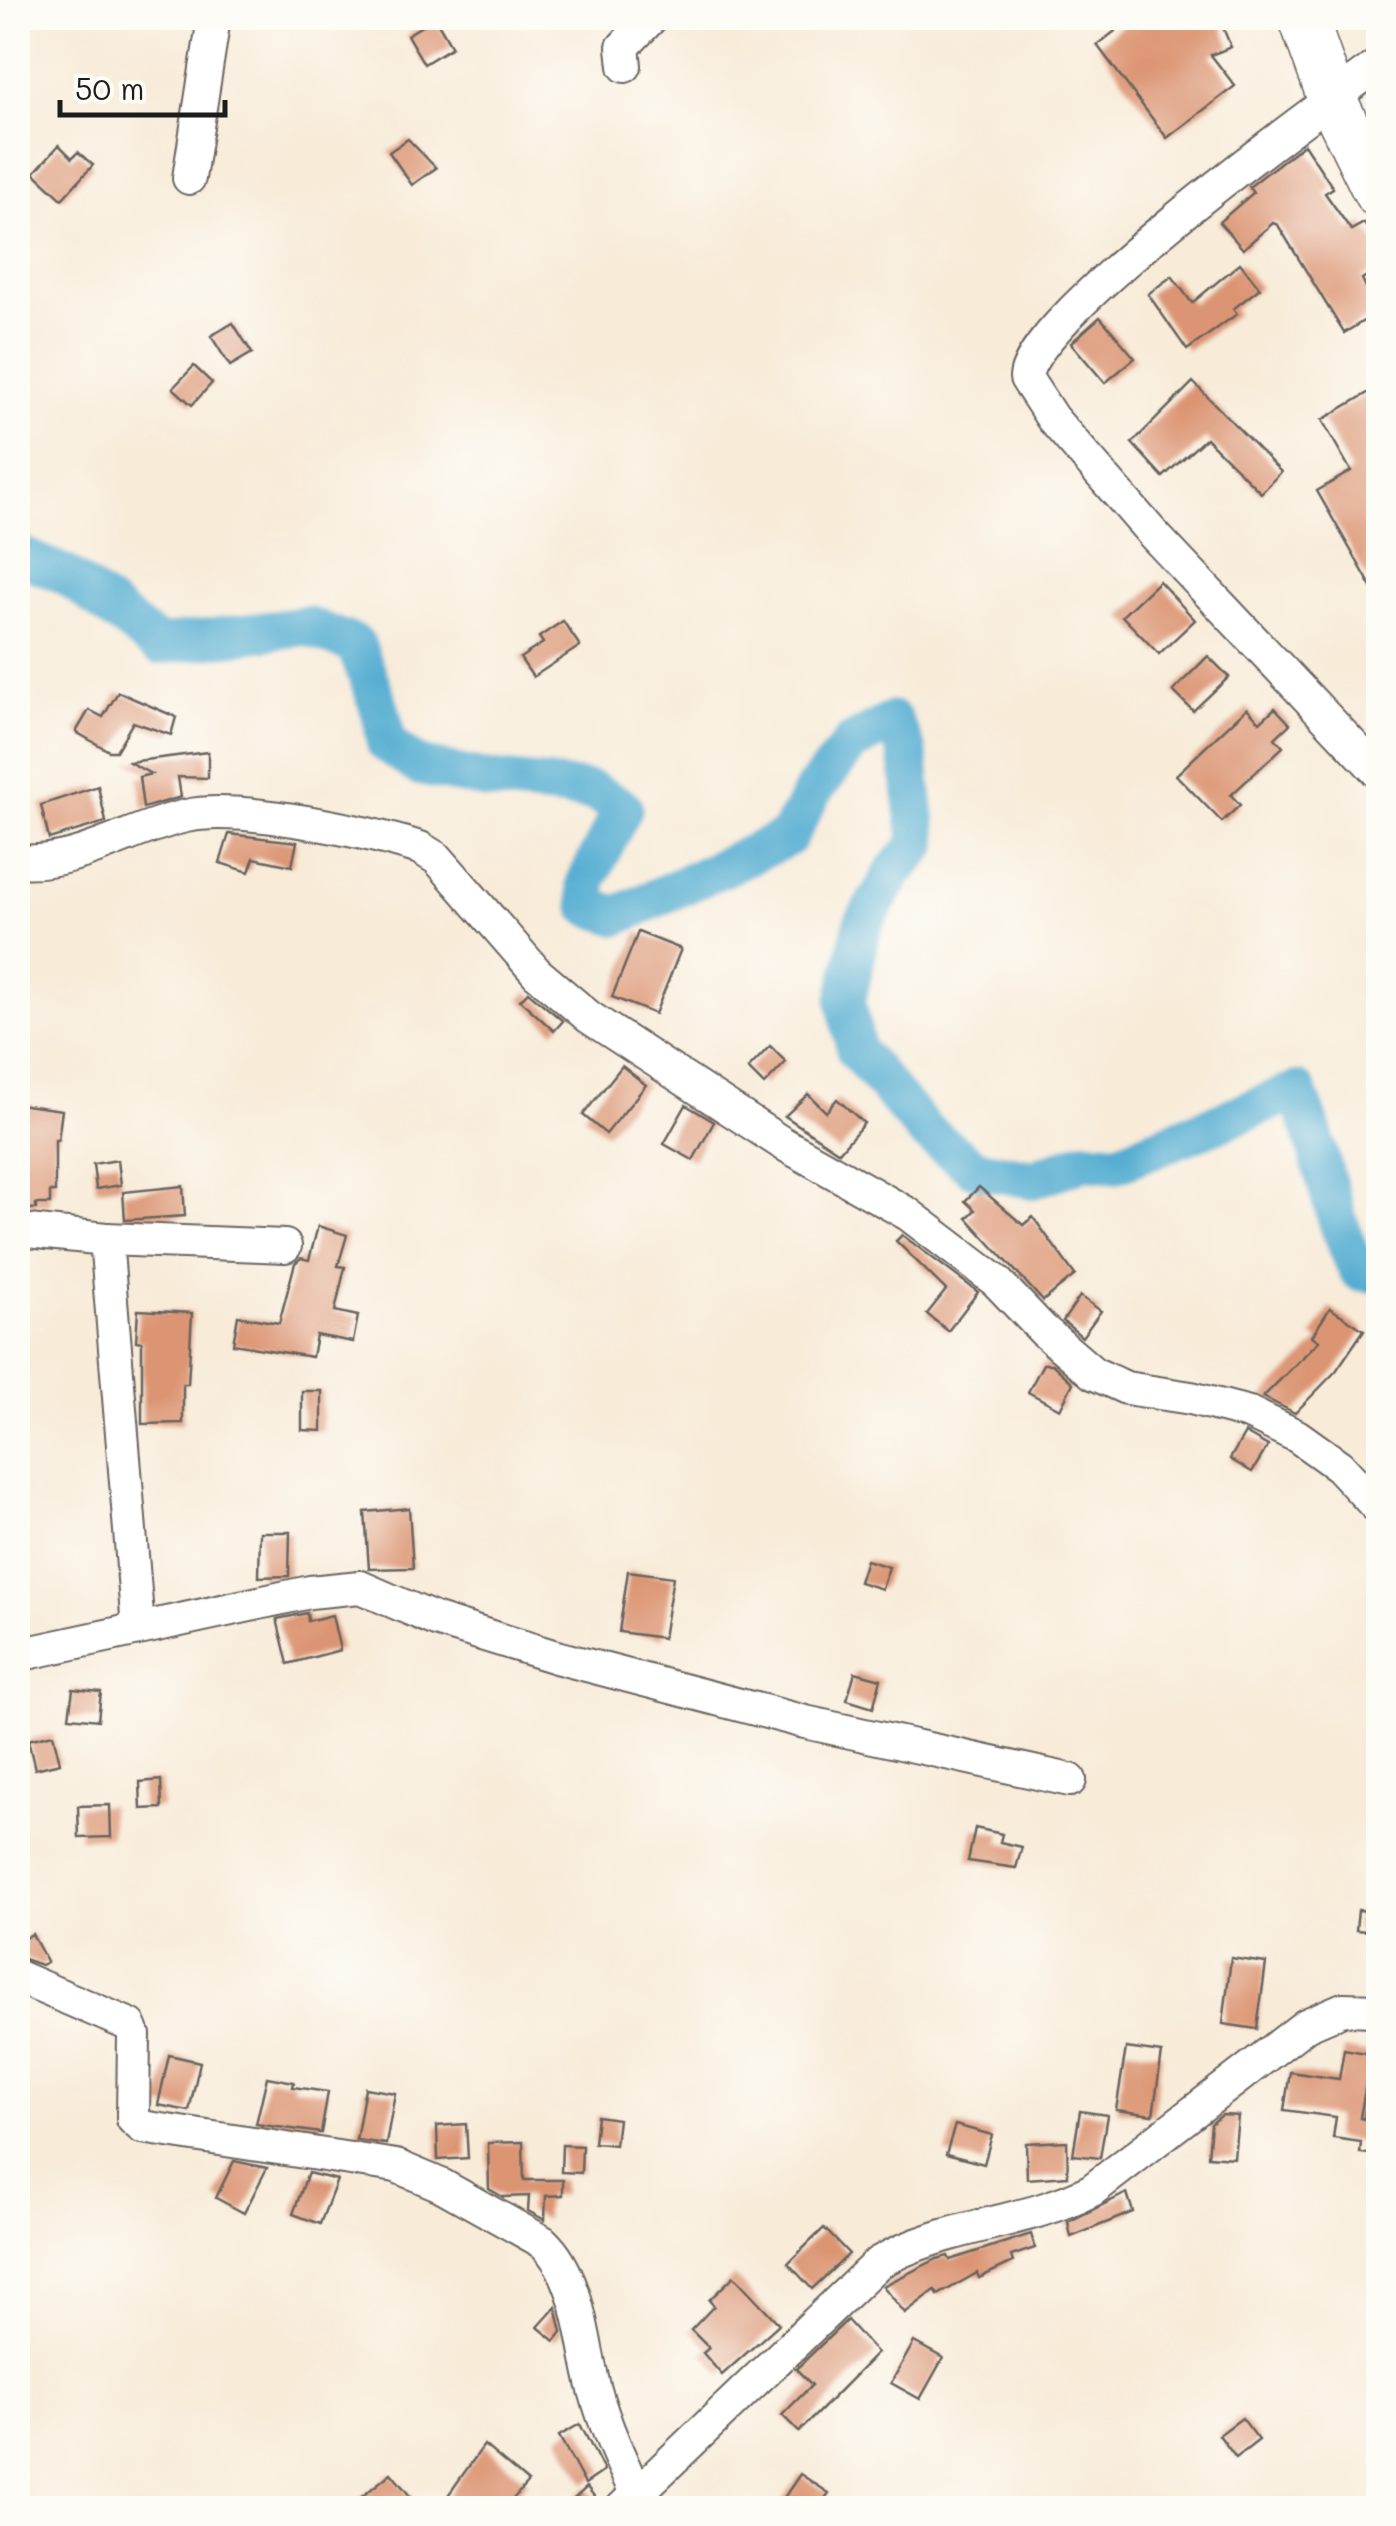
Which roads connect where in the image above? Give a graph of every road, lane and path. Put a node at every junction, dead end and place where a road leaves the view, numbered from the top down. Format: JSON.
{"nodes":[{"id":1,"x":214,"y":18,"type":"edge"},
{"id":2,"x":651,"y":18,"type":"edge"},
{"id":3,"x":1303,"y":18,"type":"edge"},
{"id":4,"x":1378,"y":65,"type":"edge"},
{"id":5,"x":624,"y":66,"type":"dead end"},
{"id":6,"x":1332,"y":99,"type":"junction"},
{"id":7,"x":189,"y":178,"type":"dead end"},
{"id":8,"x":1378,"y":194,"type":"edge"},
{"id":9,"x":1375,"y":761,"type":"edge"},
{"id":10,"x":18,"y":861,"type":"edge"},
{"id":11,"x":18,"y":1230,"type":"edge"},
{"id":12,"x":106,"y":1239,"type":"junction"},
{"id":13,"x":284,"y":1246,"type":"dead end"},
{"id":14,"x":1378,"y":1508,"type":"edge"},
{"id":15,"x":138,"y":1628,"type":"junction"},
{"id":16,"x":18,"y":1654,"type":"edge"},
{"id":17,"x":1070,"y":1780,"type":"dead end"},
{"id":18,"x":18,"y":1977,"type":"edge"},
{"id":19,"x":1378,"y":2010,"type":"edge"},
{"id":20,"x":629,"y":2501,"type":"edge"}],
"edges":[{"from":1,"to":7,"type":"street"},
{"from":2,"to":5,"type":"street"},
{"from":3,"to":6,"type":"highway"},
{"from":4,"to":6,"type":"street"},
{"from":6,"to":8,"type":"highway"},
{"from":6,"to":9,"type":"street"},
{"from":10,"to":14,"type":"street"},
{"from":11,"to":12,"type":"street"},
{"from":12,"to":13,"type":"street"},
{"from":12,"to":15,"type":"street"},
{"from":15,"to":16,"type":"street"},
{"from":15,"to":17,"type":"street"},
{"from":18,"to":20,"type":"street"},
{"from":19,"to":20,"type":"street"}]}
